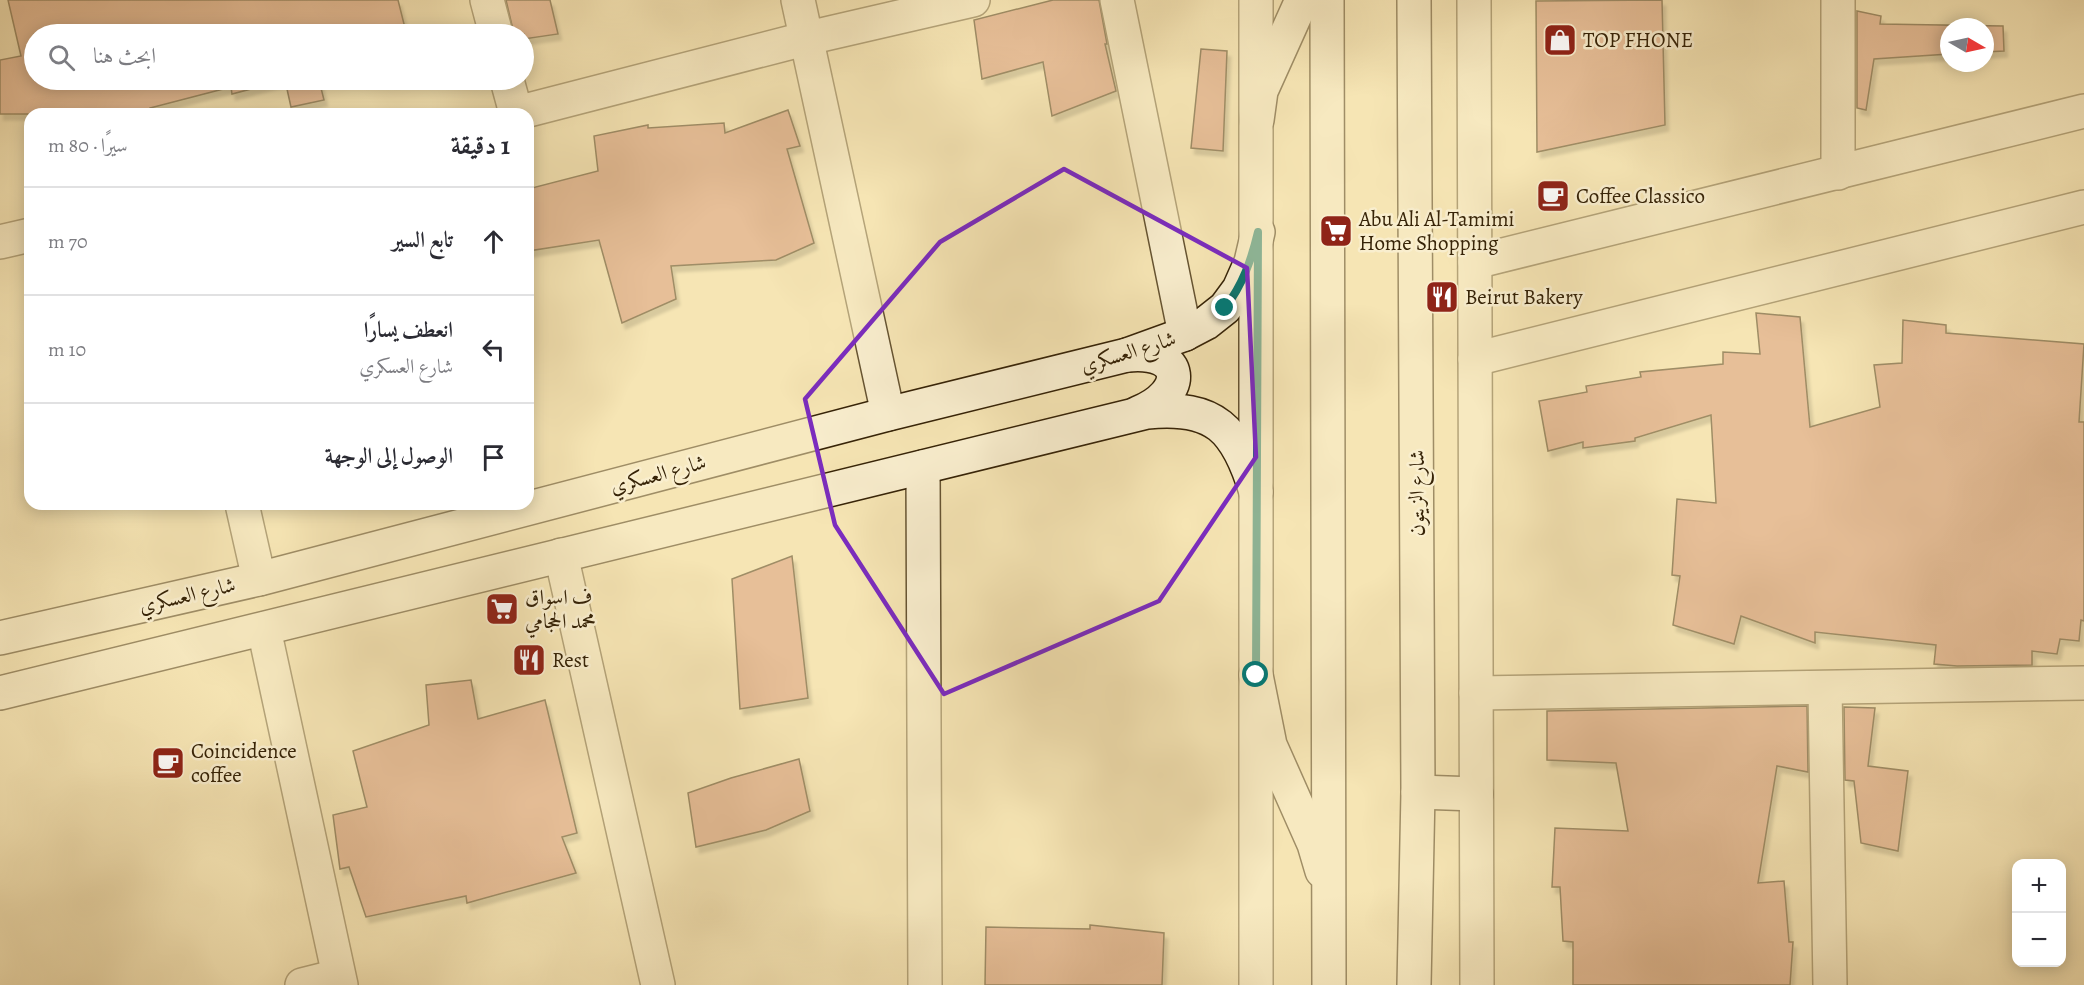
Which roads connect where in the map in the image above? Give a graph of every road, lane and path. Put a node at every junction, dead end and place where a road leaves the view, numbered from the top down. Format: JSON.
{"nodes":[{"id":1,"x":487,"y":0,"type":"edge"},
{"id":2,"x":798,"y":0,"type":"edge"},
{"id":3,"x":973,"y":0,"type":"edge"},
{"id":4,"x":1117,"y":0,"type":"edge"},
{"id":5,"x":1256,"y":0,"type":"edge"},
{"id":6,"x":1302,"y":0,"type":"edge"},
{"id":7,"x":1327,"y":0,"type":"edge"},
{"id":8,"x":1414,"y":0,"type":"edge"},
{"id":9,"x":1474,"y":0,"type":"edge"},
{"id":10,"x":1838,"y":0,"type":"edge"},
{"id":11,"x":493,"y":24,"type":"edge"},
{"id":12,"x":808,"y":38,"type":"junction"},
{"id":13,"x":509,"y":90,"type":"edge"},
{"id":14,"x":513,"y":108,"type":"edge"},
{"id":15,"x":534,"y":109,"type":"edge"},
{"id":16,"x":2084,"y":111,"type":"edge"},
{"id":17,"x":1257,"y":120,"type":"junction"},
{"id":18,"x":1838,"y":173,"type":"junction"},
{"id":19,"x":2084,"y":207,"type":"edge"},
{"id":20,"x":1258,"y":232,"type":"junction"},
{"id":21,"x":24,"y":236,"type":"edge"},
{"id":22,"x":0,"y":242,"type":"edge"},
{"id":23,"x":1475,"y":262,"type":"junction"},
{"id":24,"x":1185,"y":334,"type":"junction"},
{"id":25,"x":1127,"y":355,"type":"junction"},
{"id":26,"x":1475,"y":359,"type":"junction"},
{"id":27,"x":888,"y":414,"type":"junction"},
{"id":28,"x":1131,"y":416,"type":"junction"},
{"id":29,"x":923,"y":467,"type":"junction"},
{"id":30,"x":1256,"y":492,"type":"junction"},
{"id":31,"x":534,"y":507,"type":"edge"},
{"id":32,"x":243,"y":510,"type":"edge"},
{"id":33,"x":521,"y":510,"type":"edge"},
{"id":34,"x":561,"y":555,"type":"junction"},
{"id":35,"x":258,"y":579,"type":"junction"},
{"id":36,"x":264,"y":629,"type":"junction"},
{"id":37,"x":0,"y":638,"type":"edge"},
{"id":38,"x":1256,"y":675,"type":"junction"},
{"id":39,"x":2084,"y":683,"type":"edge"},
{"id":40,"x":1826,"y":688,"type":"junction"},
{"id":41,"x":0,"y":693,"type":"edge"},
{"id":42,"x":1476,"y":693,"type":"junction"},
{"id":43,"x":1418,"y":792,"type":"junction"},
{"id":44,"x":1476,"y":794,"type":"junction"},
{"id":45,"x":1330,"y":917,"type":"junction"},
{"id":46,"x":340,"y":980,"type":"edge"},
{"id":47,"x":302,"y":985,"type":"edge"},
{"id":48,"x":658,"y":985,"type":"edge"},
{"id":49,"x":925,"y":985,"type":"edge"},
{"id":50,"x":1256,"y":985,"type":"edge"},
{"id":51,"x":1329,"y":985,"type":"edge"},
{"id":52,"x":1414,"y":985,"type":"edge"},
{"id":53,"x":1477,"y":985,"type":"edge"},
{"id":54,"x":1830,"y":985,"type":"edge"}],
"edges":[{"from":1,"to":11,"type":"street"},
{"from":2,"to":12,"type":"street"},
{"from":3,"to":12,"type":"street"},
{"from":4,"to":24,"type":"street"},
{"from":5,"to":17,"type":"street"},
{"from":6,"to":17,"type":"street"},
{"from":7,"to":45,"type":"street"},
{"from":8,"to":43,"type":"street","name":"شارع الزيتون"},
{"from":9,"to":23,"type":"street"},
{"from":10,"to":18,"type":"street"},
{"from":12,"to":15,"type":"street"},
{"from":12,"to":27,"type":"street"},
{"from":13,"to":14,"type":"street"},
{"from":16,"to":18,"type":"street"},
{"from":17,"to":20,"type":"street"},
{"from":18,"to":23,"type":"street"},
{"from":19,"to":26,"type":"street"},
{"from":20,"to":24,"type":"street","name":"شارع العسكري"},
{"from":20,"to":30,"type":"street"},
{"from":21,"to":22,"type":"street"},
{"from":23,"to":26,"type":"street"},
{"from":24,"to":25,"type":"street","name":"شارع العسكري"},
{"from":25,"to":27,"type":"street","name":"شارع العسكري"},
{"from":25,"to":28,"type":"street"},
{"from":26,"to":42,"type":"street"},
{"from":27,"to":31,"type":"street","name":"شارع العسكري"},
{"from":28,"to":29,"type":"street"},
{"from":28,"to":30,"type":"street"},
{"from":29,"to":34,"type":"street"},
{"from":29,"to":49,"type":"street"},
{"from":30,"to":38,"type":"street"},
{"from":32,"to":35,"type":"street"},
{"from":33,"to":35,"type":"street","name":"شارع العسكري"},
{"from":34,"to":36,"type":"street"},
{"from":34,"to":48,"type":"street"},
{"from":35,"to":37,"type":"street","name":"شارع العسكري"},
{"from":36,"to":41,"type":"street"},
{"from":36,"to":46,"type":"street"},
{"from":38,"to":45,"type":"street"},
{"from":38,"to":50,"type":"street"},
{"from":39,"to":40,"type":"street"},
{"from":40,"to":42,"type":"street"},
{"from":40,"to":54,"type":"street"},
{"from":42,"to":44,"type":"street"},
{"from":43,"to":44,"type":"street"},
{"from":43,"to":52,"type":"street","name":"شارع الزيتون"},
{"from":44,"to":53,"type":"street"},
{"from":45,"to":51,"type":"street"},
{"from":46,"to":47,"type":"street"}]}
